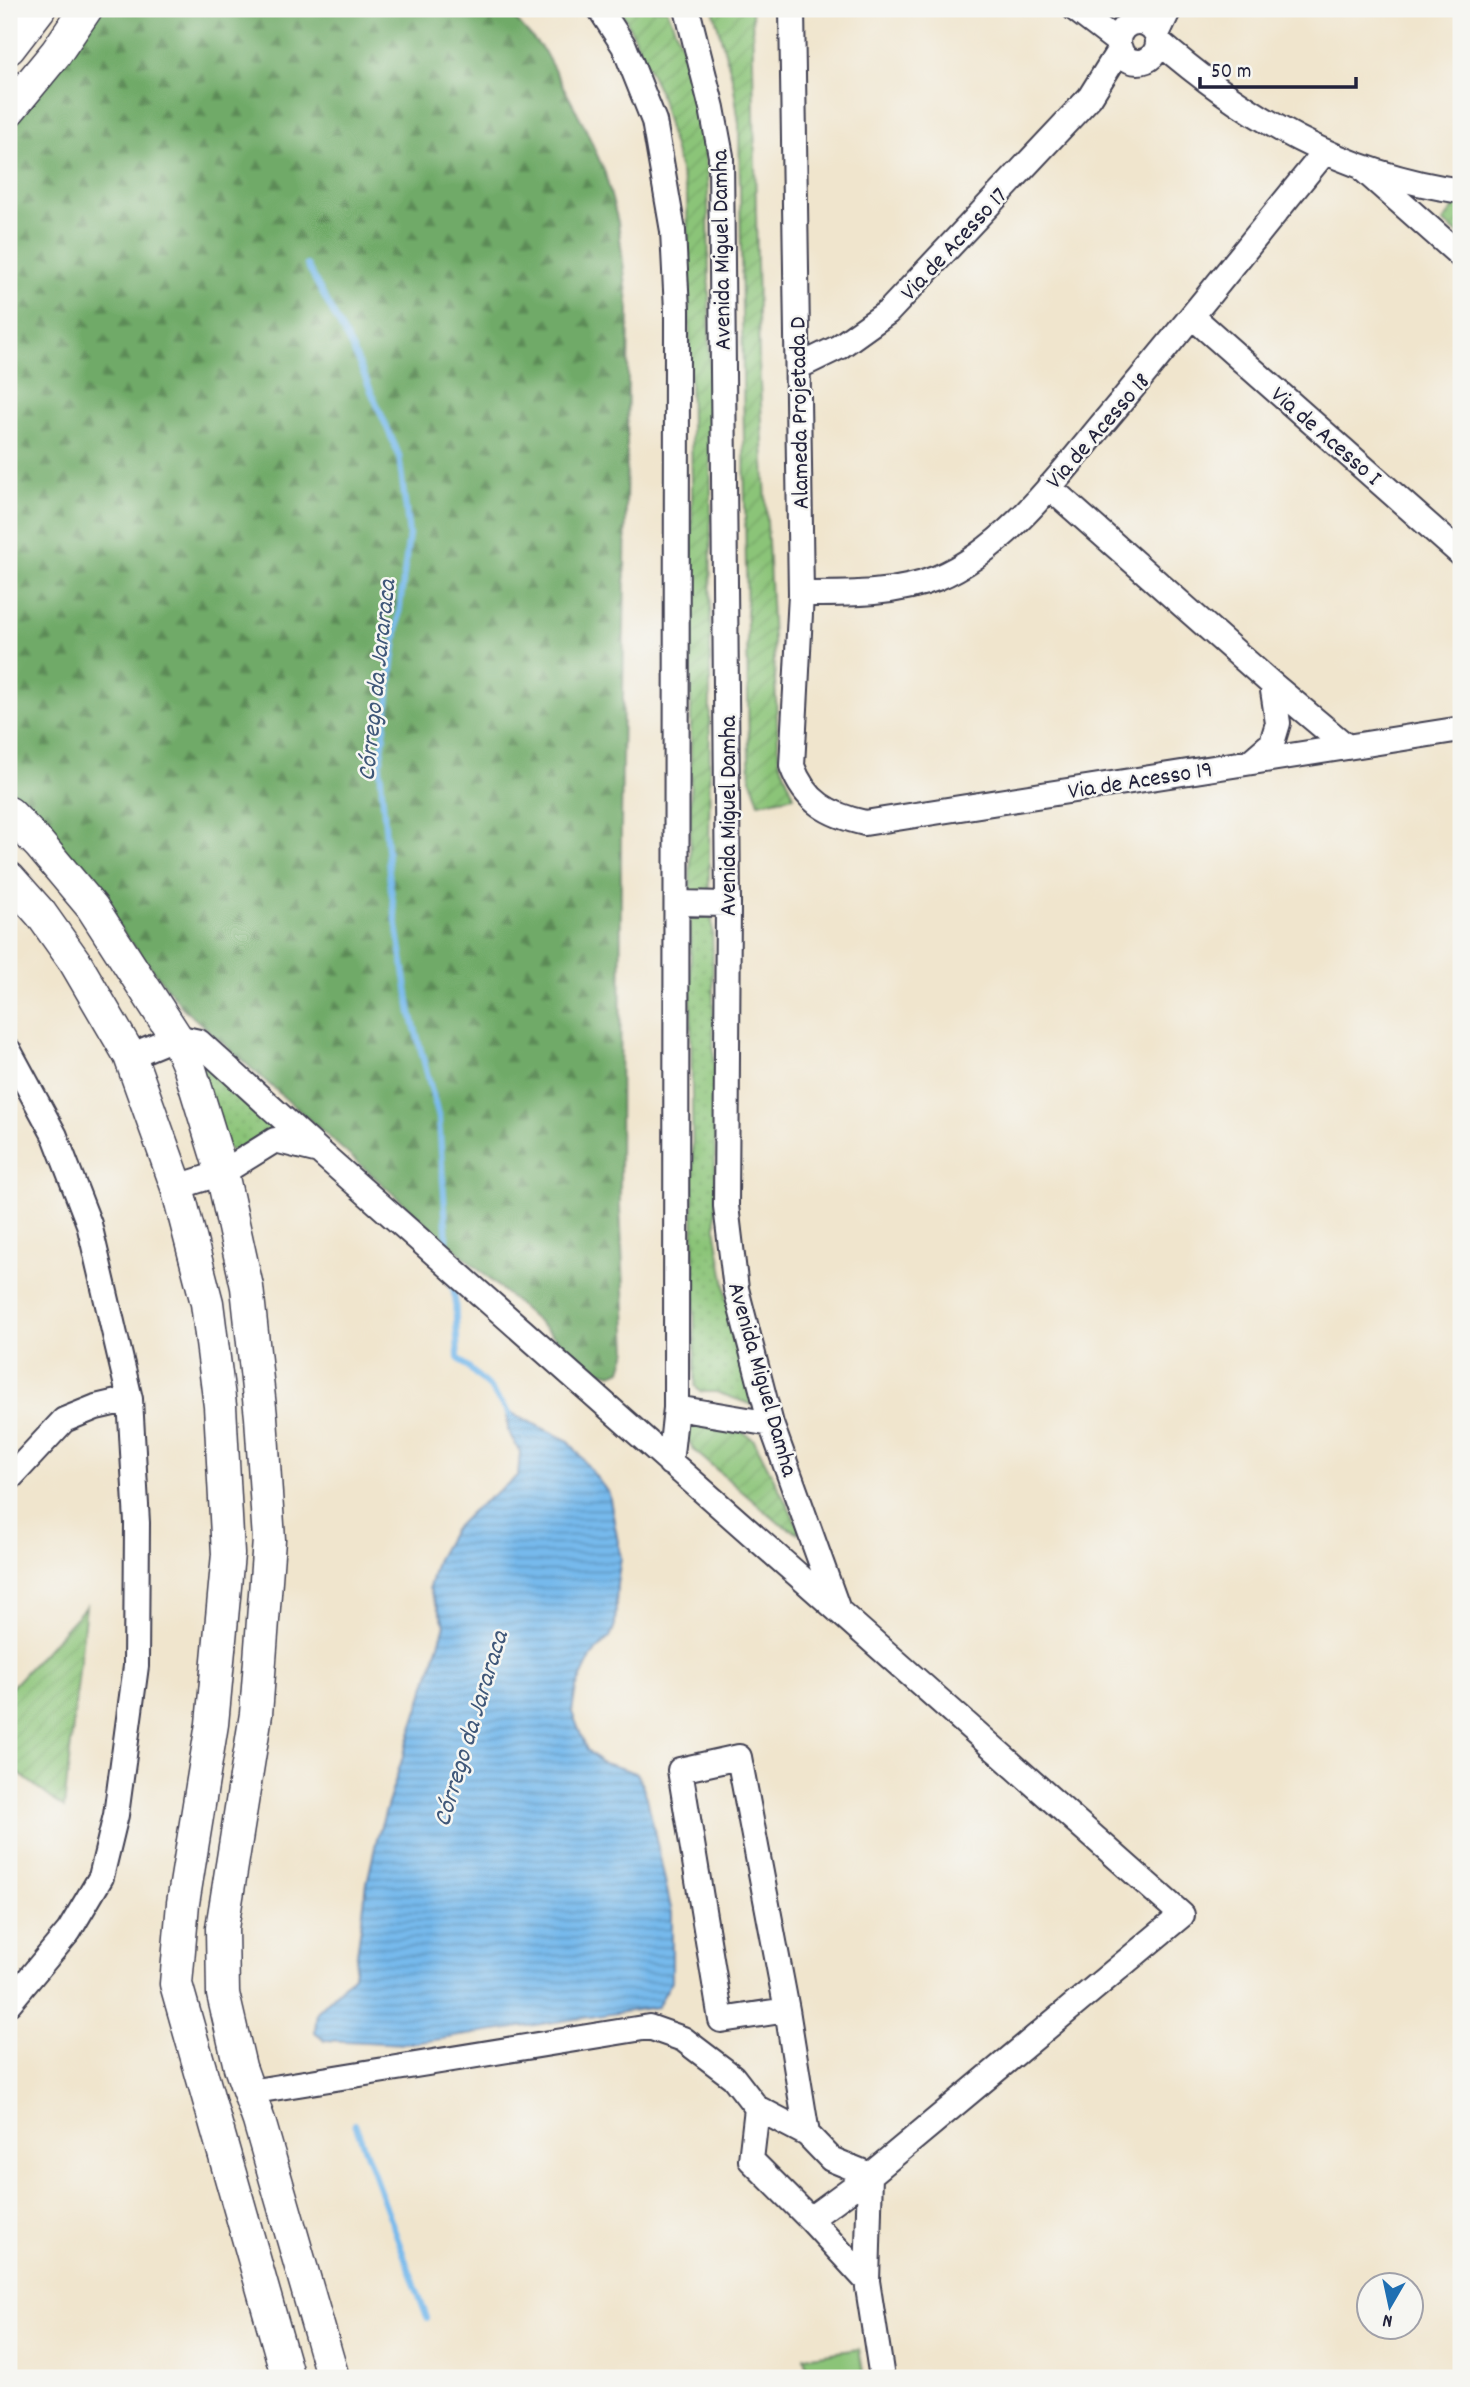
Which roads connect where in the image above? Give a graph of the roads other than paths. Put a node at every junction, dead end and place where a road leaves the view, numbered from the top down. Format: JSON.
{"nodes":[{"id":1,"x":39,"y":9,"type":"edge"},
{"id":2,"x":86,"y":9,"type":"edge"},
{"id":3,"x":600,"y":9,"type":"edge"},
{"id":4,"x":687,"y":9,"type":"edge"},
{"id":5,"x":792,"y":9,"type":"edge"},
{"id":6,"x":1075,"y":9,"type":"edge"},
{"id":7,"x":1093,"y":9,"type":"edge"},
{"id":8,"x":1169,"y":9,"type":"edge"},
{"id":9,"x":1140,"y":38,"type":"edge"},
{"id":10,"x":9,"y":48,"type":"edge"},
{"id":11,"x":9,"y":110,"type":"edge"},
{"id":12,"x":1324,"y":153,"type":"junction"},
{"id":13,"x":1360,"y":166,"type":"junction"},
{"id":14,"x":1461,"y":191,"type":"edge"},
{"id":15,"x":1461,"y":256,"type":"edge"},
{"id":16,"x":1193,"y":317,"type":"junction"},
{"id":17,"x":798,"y":367,"type":"junction"},
{"id":18,"x":1049,"y":487,"type":"junction"},
{"id":19,"x":1461,"y":554,"type":"edge"},
{"id":20,"x":801,"y":594,"type":"junction"},
{"id":21,"x":1272,"y":684,"type":"junction"},
{"id":22,"x":1461,"y":729,"type":"edge"},
{"id":23,"x":1348,"y":747,"type":"junction"},
{"id":24,"x":1250,"y":762,"type":"junction"},
{"id":25,"x":821,"y":807,"type":"joint"},
{"id":26,"x":9,"y":813,"type":"edge"},
{"id":27,"x":9,"y":878,"type":"edge"},
{"id":28,"x":677,"y":903,"type":"junction"},
{"id":29,"x":728,"y":904,"type":"junction"},
{"id":30,"x":176,"y":1037,"type":"junction"},
{"id":31,"x":9,"y":1051,"type":"edge"},
{"id":32,"x":130,"y":1056,"type":"junction"},
{"id":33,"x":319,"y":1151,"type":"junction"},
{"id":34,"x":222,"y":1173,"type":"junction"},
{"id":35,"x":177,"y":1188,"type":"junction"},
{"id":36,"x":130,"y":1399,"type":"junction"},
{"id":37,"x":676,"y":1408,"type":"junction"},
{"id":38,"x":771,"y":1424,"type":"junction"},
{"id":39,"x":670,"y":1462,"type":"junction"},
{"id":40,"x":9,"y":1479,"type":"edge"},
{"id":41,"x":839,"y":1611,"type":"junction"},
{"id":42,"x":9,"y":2003,"type":"edge"},
{"id":43,"x":787,"y":2010,"type":"junction"},
{"id":44,"x":204,"y":2076,"type":"junction"},
{"id":45,"x":249,"y":2093,"type":"junction"},
{"id":46,"x":757,"y":2108,"type":"junction"},
{"id":47,"x":807,"y":2134,"type":"junction"},
{"id":48,"x":220,"y":2136,"type":"junction"},
{"id":49,"x":870,"y":2175,"type":"junction"},
{"id":50,"x":810,"y":2219,"type":"junction"},
{"id":51,"x":867,"y":2281,"type":"junction"},
{"id":52,"x":288,"y":2378,"type":"edge"},
{"id":53,"x":333,"y":2378,"type":"edge"},
{"id":54,"x":882,"y":2378,"type":"edge"}],
"edges":[{"from":1,"to":10,"type":"street"},
{"from":2,"to":11,"type":"street"},
{"from":3,"to":28,"type":"street","name":"Avenida Miguel Damha"},
{"from":4,"to":29,"type":"street","name":"Avenida Miguel Damha"},
{"from":5,"to":17,"type":"street","name":"Alameda Projetada D"},
{"from":6,"to":9,"type":"street"},
{"from":7,"to":9,"type":"street"},
{"from":8,"to":9,"type":"street","name":"Via de Acesso 17"},
{"from":9,"to":12,"type":"street"},
{"from":9,"to":17,"type":"street","name":"Via de Acesso 17"},
{"from":12,"to":13,"type":"street"},
{"from":12,"to":16,"type":"street","name":"Via de Acesso 18"},
{"from":13,"to":14,"type":"street"},
{"from":13,"to":15,"type":"street"},
{"from":16,"to":18,"type":"street","name":"Via de Acesso 18"},
{"from":16,"to":19,"type":"street","name":"Via de Acesso I"},
{"from":17,"to":20,"type":"street","name":"Alameda Projetada D"},
{"from":18,"to":20,"type":"street","name":"Via de Acesso 18"},
{"from":18,"to":21,"type":"street"},
{"from":20,"to":25,"type":"street","name":"Alameda Projetada D"},
{"from":21,"to":23,"type":"street"},
{"from":21,"to":24,"type":"street"},
{"from":22,"to":23,"type":"street","name":"Via de Acesso 19"},
{"from":23,"to":24,"type":"street","name":"Via de Acesso 19"},
{"from":24,"to":25,"type":"street","name":"Via de Acesso 19"},
{"from":26,"to":30,"type":"street"},
{"from":27,"to":32,"type":"street"},
{"from":28,"to":29,"type":"street"},
{"from":28,"to":37,"type":"street","name":"Avenida Miguel Damha"},
{"from":29,"to":38,"type":"street","name":"Avenida Miguel Damha"},
{"from":30,"to":32,"type":"street"},
{"from":30,"to":33,"type":"street"},
{"from":30,"to":34,"type":"street"},
{"from":31,"to":36,"type":"street"},
{"from":32,"to":35,"type":"street"},
{"from":33,"to":34,"type":"street"},
{"from":33,"to":39,"type":"street"},
{"from":34,"to":35,"type":"street"},
{"from":34,"to":45,"type":"street"},
{"from":35,"to":44,"type":"street"},
{"from":36,"to":40,"type":"street"},
{"from":36,"to":42,"type":"street"},
{"from":37,"to":38,"type":"street"},
{"from":37,"to":39,"type":"street","name":"Avenida Miguel Damha"},
{"from":38,"to":41,"type":"street","name":"Avenida Miguel Damha"},
{"from":39,"to":41,"type":"street"},
{"from":41,"to":49,"type":"street"},
{"from":43,"to":43,"type":"street"},
{"from":43,"to":47,"type":"street"},
{"from":44,"to":45,"type":"street"},
{"from":44,"to":48,"type":"street"},
{"from":45,"to":46,"type":"street"},
{"from":45,"to":48,"type":"street"},
{"from":45,"to":53,"type":"street"},
{"from":46,"to":47,"type":"street"},
{"from":46,"to":50,"type":"street"},
{"from":47,"to":49,"type":"street"},
{"from":48,"to":52,"type":"street"},
{"from":49,"to":50,"type":"street"},
{"from":49,"to":51,"type":"street"},
{"from":50,"to":51,"type":"street"},
{"from":51,"to":54,"type":"street"}]}
